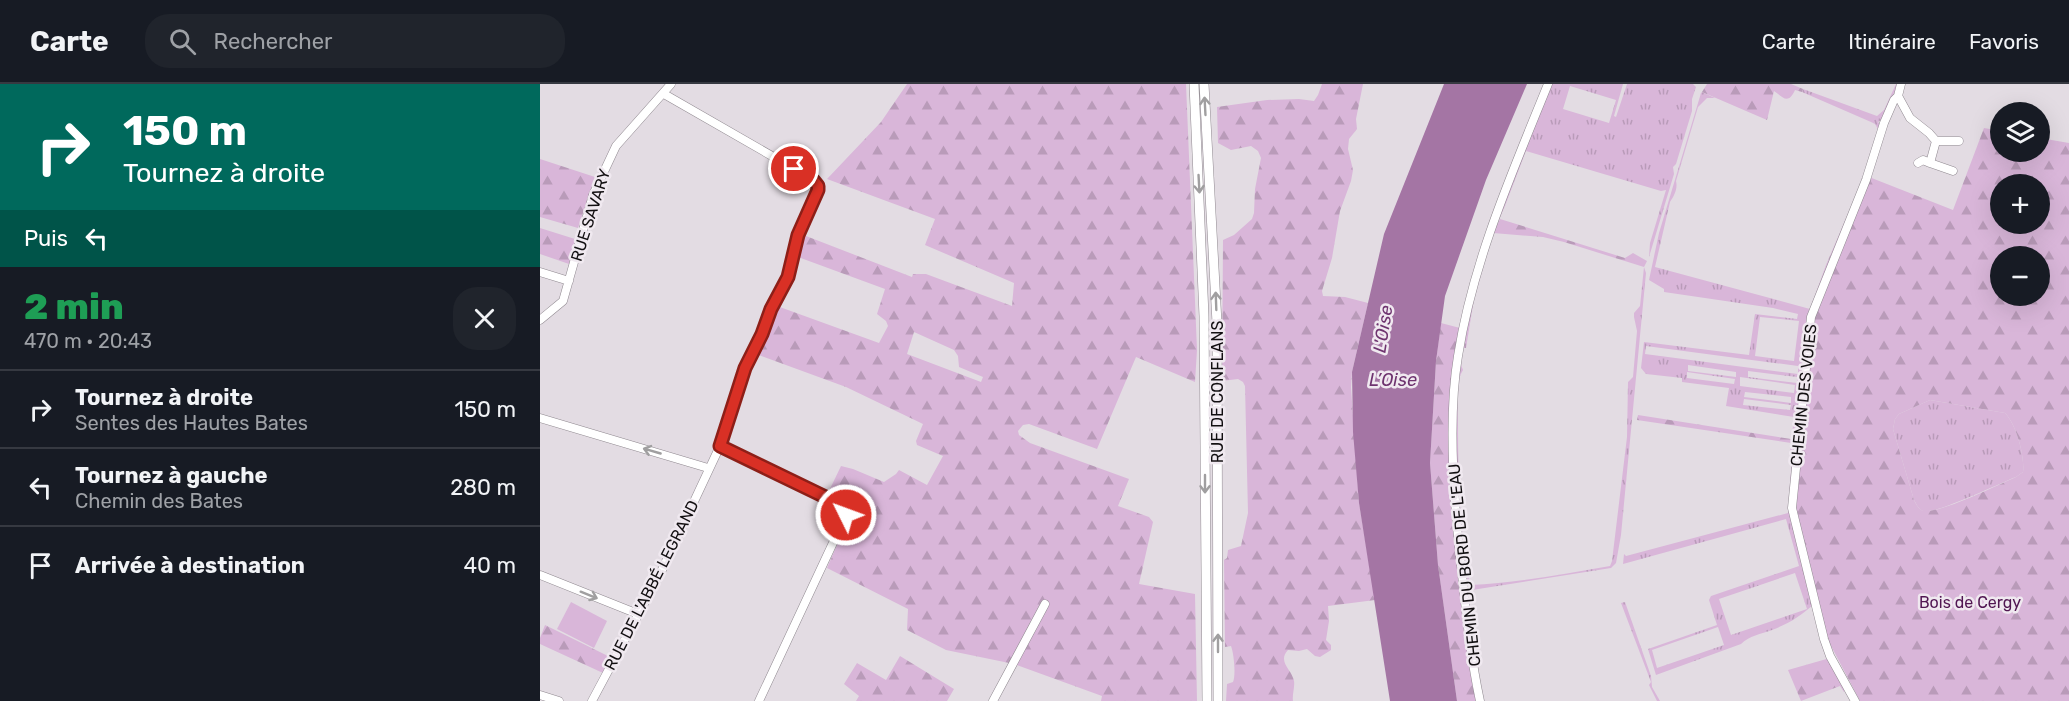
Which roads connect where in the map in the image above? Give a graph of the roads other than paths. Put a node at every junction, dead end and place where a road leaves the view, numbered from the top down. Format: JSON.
{"nodes":[{"id":1,"x":671,"y":84,"type":"edge"},
{"id":2,"x":1194,"y":84,"type":"edge"},
{"id":3,"x":1204,"y":84,"type":"edge"},
{"id":4,"x":1548,"y":84,"type":"edge"},
{"id":5,"x":1901,"y":84,"type":"edge"},
{"id":6,"x":664,"y":94,"type":"junction"},
{"id":7,"x":1898,"y":96,"type":"junction"},
{"id":8,"x":1936,"y":141,"type":"junction"},
{"id":9,"x":1959,"y":141,"type":"dead end"},
{"id":10,"x":1930,"y":163,"type":"junction"},
{"id":11,"x":1918,"y":164,"type":"dead end"},
{"id":12,"x":1953,"y":171,"type":"dead end"},
{"id":13,"x":540,"y":272,"type":"edge"},
{"id":14,"x":569,"y":280,"type":"junction"},
{"id":15,"x":540,"y":320,"type":"edge"},
{"id":16,"x":540,"y":418,"type":"edge"},
{"id":17,"x":720,"y":446,"type":"junction"},
{"id":18,"x":708,"y":468,"type":"junction"},
{"id":19,"x":540,"y":575,"type":"edge"},
{"id":20,"x":1045,"y":604,"type":"dead end"},
{"id":21,"x":638,"y":614,"type":"junction"},
{"id":22,"x":540,"y":695,"type":"edge"},
{"id":23,"x":761,"y":697,"type":"edge"},
{"id":24,"x":559,"y":701,"type":"edge"},
{"id":25,"x":592,"y":701,"type":"edge"},
{"id":26,"x":993,"y":701,"type":"edge"},
{"id":27,"x":1207,"y":701,"type":"edge"},
{"id":28,"x":1218,"y":701,"type":"edge"},
{"id":29,"x":1480,"y":701,"type":"edge"},
{"id":30,"x":1855,"y":701,"type":"edge"}],
"edges":[{"from":1,"to":6,"type":"street","name":"RUE SAVARY"},
{"from":2,"to":27,"type":"main road","name":"RUE DE CONFLANS","one_way":true},
{"from":28,"to":3,"type":"main road","name":"RUE DE CONFLANS","one_way":true},
{"from":4,"to":29,"type":"street","name":"CHEMIN DU BORD DE L'EAU"},
{"from":5,"to":7,"type":"street","name":"CHEMIN DES VOIES"},
{"from":6,"to":14,"type":"street","name":"RUE SAVARY"},
{"from":6,"to":17,"type":"street","name":"RUE DE L'ABBÉ LEGRAND"},
{"from":7,"to":8,"type":"street"},
{"from":7,"to":30,"type":"street","name":"CHEMIN DES VOIES"},
{"from":8,"to":9,"type":"street"},
{"from":8,"to":10,"type":"street"},
{"from":10,"to":11,"type":"street"},
{"from":10,"to":12,"type":"street"},
{"from":13,"to":14,"type":"street"},
{"from":14,"to":15,"type":"street","name":"RUE SAVARY"},
{"from":18,"to":16,"type":"street","one_way":true},
{"from":17,"to":18,"type":"street","name":"RUE DE L'ABBÉ LEGRAND"},
{"from":17,"to":23,"type":"street"},
{"from":18,"to":21,"type":"street","name":"RUE DE L'ABBÉ LEGRAND"},
{"from":19,"to":21,"type":"street","one_way":true},
{"from":20,"to":26,"type":"street"},
{"from":21,"to":25,"type":"street","name":"RUE DE L'ABBÉ LEGRAND"},
{"from":22,"to":24,"type":"street"}]}
